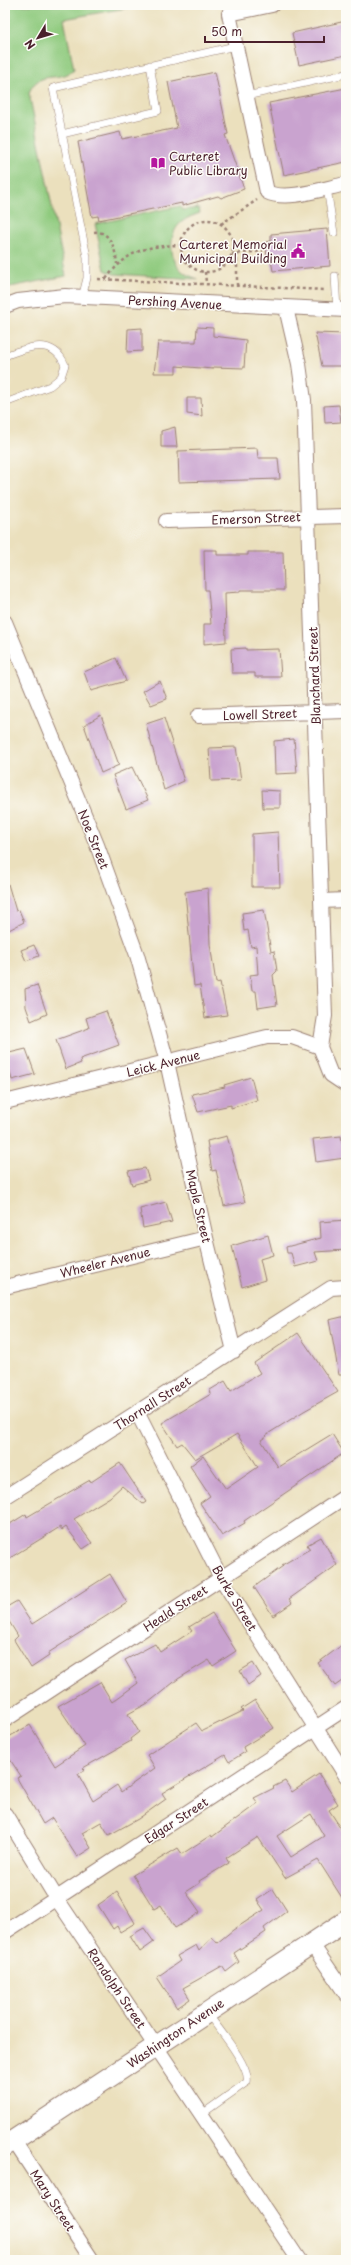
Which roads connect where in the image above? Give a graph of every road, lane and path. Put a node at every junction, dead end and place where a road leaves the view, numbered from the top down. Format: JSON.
{"nodes":[{"id":1,"x":272,"y":5,"type":"edge"},
{"id":2,"x":235,"y":46,"type":"junction"},
{"id":3,"x":150,"y":65,"type":"junction"},
{"id":4,"x":346,"y":74,"type":"edge"},
{"id":5,"x":246,"y":96,"type":"junction"},
{"id":6,"x":62,"y":134,"type":"junction"},
{"id":7,"x":346,"y":184,"type":"edge"},
{"id":8,"x":327,"y":188,"type":"junction"},
{"id":9,"x":271,"y":194,"type":"junction"},
{"id":10,"x":221,"y":224,"type":"junction"},
{"id":11,"x":82,"y":233,"type":"junction"},
{"id":12,"x":334,"y":233,"type":"dead end"},
{"id":13,"x":181,"y":245,"type":"junction"},
{"id":14,"x":263,"y":251,"type":"dead end"},
{"id":15,"x":237,"y":253,"type":"junction"},
{"id":16,"x":232,"y":254,"type":"junction"},
{"id":17,"x":117,"y":265,"type":"junction"},
{"id":18,"x":205,"y":272,"type":"junction"},
{"id":19,"x":335,"y":276,"type":"dead end"},
{"id":20,"x":98,"y":278,"type":"dead end"},
{"id":21,"x":106,"y":279,"type":"junction"},
{"id":22,"x":206,"y":283,"type":"junction"},
{"id":23,"x":237,"y":285,"type":"junction"},
{"id":24,"x":336,"y":291,"type":"junction"},
{"id":25,"x":82,"y":298,"type":"junction"},
{"id":26,"x":5,"y":306,"type":"edge"},
{"id":27,"x":286,"y":308,"type":"junction"},
{"id":28,"x":342,"y":310,"type":"edge"},
{"id":29,"x":5,"y":356,"type":"edge"},
{"id":30,"x":5,"y":403,"type":"edge"},
{"id":31,"x":308,"y":516,"type":"junction"},
{"id":32,"x":346,"y":516,"type":"edge"},
{"id":33,"x":166,"y":522,"type":"dead end"},
{"id":34,"x":5,"y":622,"type":"edge"},
{"id":35,"x":346,"y":711,"type":"edge"},
{"id":36,"x":315,"y":712,"type":"junction"},
{"id":37,"x":198,"y":716,"type":"dead end"},
{"id":38,"x":346,"y":900,"type":"edge"},
{"id":39,"x":321,"y":901,"type":"junction"},
{"id":40,"x":320,"y":1047,"type":"junction"},
{"id":41,"x":167,"y":1062,"type":"junction"},
{"id":42,"x":346,"y":1085,"type":"edge"},
{"id":43,"x":5,"y":1102,"type":"edge"},
{"id":44,"x":206,"y":1238,"type":"junction"},
{"id":45,"x":5,"y":1287,"type":"edge"},
{"id":46,"x":346,"y":1287,"type":"edge"},
{"id":47,"x":234,"y":1350,"type":"junction"},
{"id":48,"x":137,"y":1412,"type":"junction"},
{"id":49,"x":346,"y":1496,"type":"edge"},
{"id":50,"x":5,"y":1497,"type":"edge"},
{"id":51,"x":221,"y":1578,"type":"junction"},
{"id":52,"x":346,"y":1708,"type":"edge"},
{"id":53,"x":5,"y":1720,"type":"edge"},
{"id":54,"x":316,"y":1727,"type":"junction"},
{"id":55,"x":346,"y":1776,"type":"edge"},
{"id":56,"x":5,"y":1814,"type":"edge"},
{"id":57,"x":57,"y":1899,"type":"junction"},
{"id":58,"x":346,"y":1922,"type":"edge"},
{"id":59,"x":5,"y":1932,"type":"edge"},
{"id":60,"x":311,"y":1943,"type":"junction"},
{"id":61,"x":346,"y":1994,"type":"edge"},
{"id":62,"x":207,"y":2012,"type":"junction"},
{"id":63,"x":157,"y":2046,"type":"junction"},
{"id":64,"x":202,"y":2114,"type":"junction"},
{"id":65,"x":9,"y":2144,"type":"edge"},
{"id":66,"x":92,"y":2260,"type":"edge"},
{"id":67,"x":299,"y":2260,"type":"edge"}],
"edges":[{"from":1,"to":2,"type":"street"},
{"from":2,"to":3,"type":"lane"},
{"from":2,"to":5,"type":"street"},
{"from":3,"to":6,"type":"lane"},
{"from":3,"to":6,"type":"lane"},
{"from":4,"to":5,"type":"lane"},
{"from":5,"to":9,"type":"street"},
{"from":6,"to":11,"type":"lane"},
{"from":7,"to":8,"type":"street"},
{"from":8,"to":9,"type":"street"},
{"from":8,"to":12,"type":"lane"},
{"from":9,"to":10,"type":"path"},
{"from":10,"to":13,"type":"path"},
{"from":10,"to":16,"type":"path"},
{"from":11,"to":17,"type":"path"},
{"from":11,"to":25,"type":"lane"},
{"from":13,"to":17,"type":"path"},
{"from":13,"to":18,"type":"path"},
{"from":14,"to":15,"type":"path"},
{"from":15,"to":16,"type":"path"},
{"from":15,"to":23,"type":"path"},
{"from":16,"to":18,"type":"path"},
{"from":17,"to":21,"type":"path"},
{"from":18,"to":22,"type":"path"},
{"from":19,"to":24,"type":"lane"},
{"from":20,"to":21,"type":"path"},
{"from":21,"to":22,"type":"path"},
{"from":22,"to":23,"type":"path"},
{"from":23,"to":24,"type":"path"},
{"from":24,"to":28,"type":"lane"},
{"from":25,"to":26,"type":"street","name":"Pershing Avenue"},
{"from":25,"to":27,"type":"street","name":"Pershing Avenue"},
{"from":27,"to":28,"type":"street","name":"Pershing Avenue"},
{"from":27,"to":31,"type":"street","name":"Blanchard Street"},
{"from":29,"to":30,"type":"lane"},
{"from":31,"to":32,"type":"street","name":"Emerson Street"},
{"from":31,"to":33,"type":"street","name":"Emerson Street"},
{"from":31,"to":36,"type":"street","name":"Blanchard Street"},
{"from":34,"to":41,"type":"street","name":"Noe Street"},
{"from":35,"to":36,"type":"street","name":"Lowell Street"},
{"from":36,"to":37,"type":"street","name":"Lowell Street"},
{"from":36,"to":39,"type":"street","name":"Blanchard Street"},
{"from":38,"to":39,"type":"street"},
{"from":39,"to":40,"type":"street","name":"Blanchard Street"},
{"from":40,"to":41,"type":"street","name":"Leick Avenue"},
{"from":40,"to":42,"type":"street"},
{"from":41,"to":43,"type":"street","name":"Leick Avenue"},
{"from":41,"to":44,"type":"street","name":"Maple Street"},
{"from":44,"to":45,"type":"street","name":"Wheeler Avenue"},
{"from":44,"to":47,"type":"street","name":"Maple Street"},
{"from":46,"to":47,"type":"street","name":"Thornall Street"},
{"from":47,"to":48,"type":"street","name":"Thornall Street"},
{"from":48,"to":50,"type":"street","name":"Thornall Street"},
{"from":48,"to":51,"type":"street","name":"Burke Street"},
{"from":49,"to":51,"type":"street","name":"Heald Street"},
{"from":51,"to":53,"type":"street","name":"Heald Street"},
{"from":51,"to":54,"type":"street","name":"Burke Street"},
{"from":52,"to":54,"type":"street","name":"Edgar Street"},
{"from":54,"to":55,"type":"street","name":"Burke Street"},
{"from":54,"to":57,"type":"street","name":"Edgar Street"},
{"from":56,"to":57,"type":"street","name":"Randolph Street"},
{"from":57,"to":59,"type":"street","name":"Edgar Street"},
{"from":57,"to":63,"type":"street","name":"Randolph Street"},
{"from":58,"to":60,"type":"street","name":"Washington Avenue"},
{"from":60,"to":61,"type":"street"},
{"from":60,"to":62,"type":"street","name":"Washington Avenue"},
{"from":62,"to":63,"type":"street","name":"Washington Avenue"},
{"from":62,"to":64,"type":"lane"},
{"from":63,"to":64,"type":"street","name":"Randolph Street"},
{"from":63,"to":65,"type":"street","name":"Washington Avenue"},
{"from":64,"to":67,"type":"street","name":"Randolph Street"},
{"from":65,"to":66,"type":"street","name":"Mary Street"}]}
